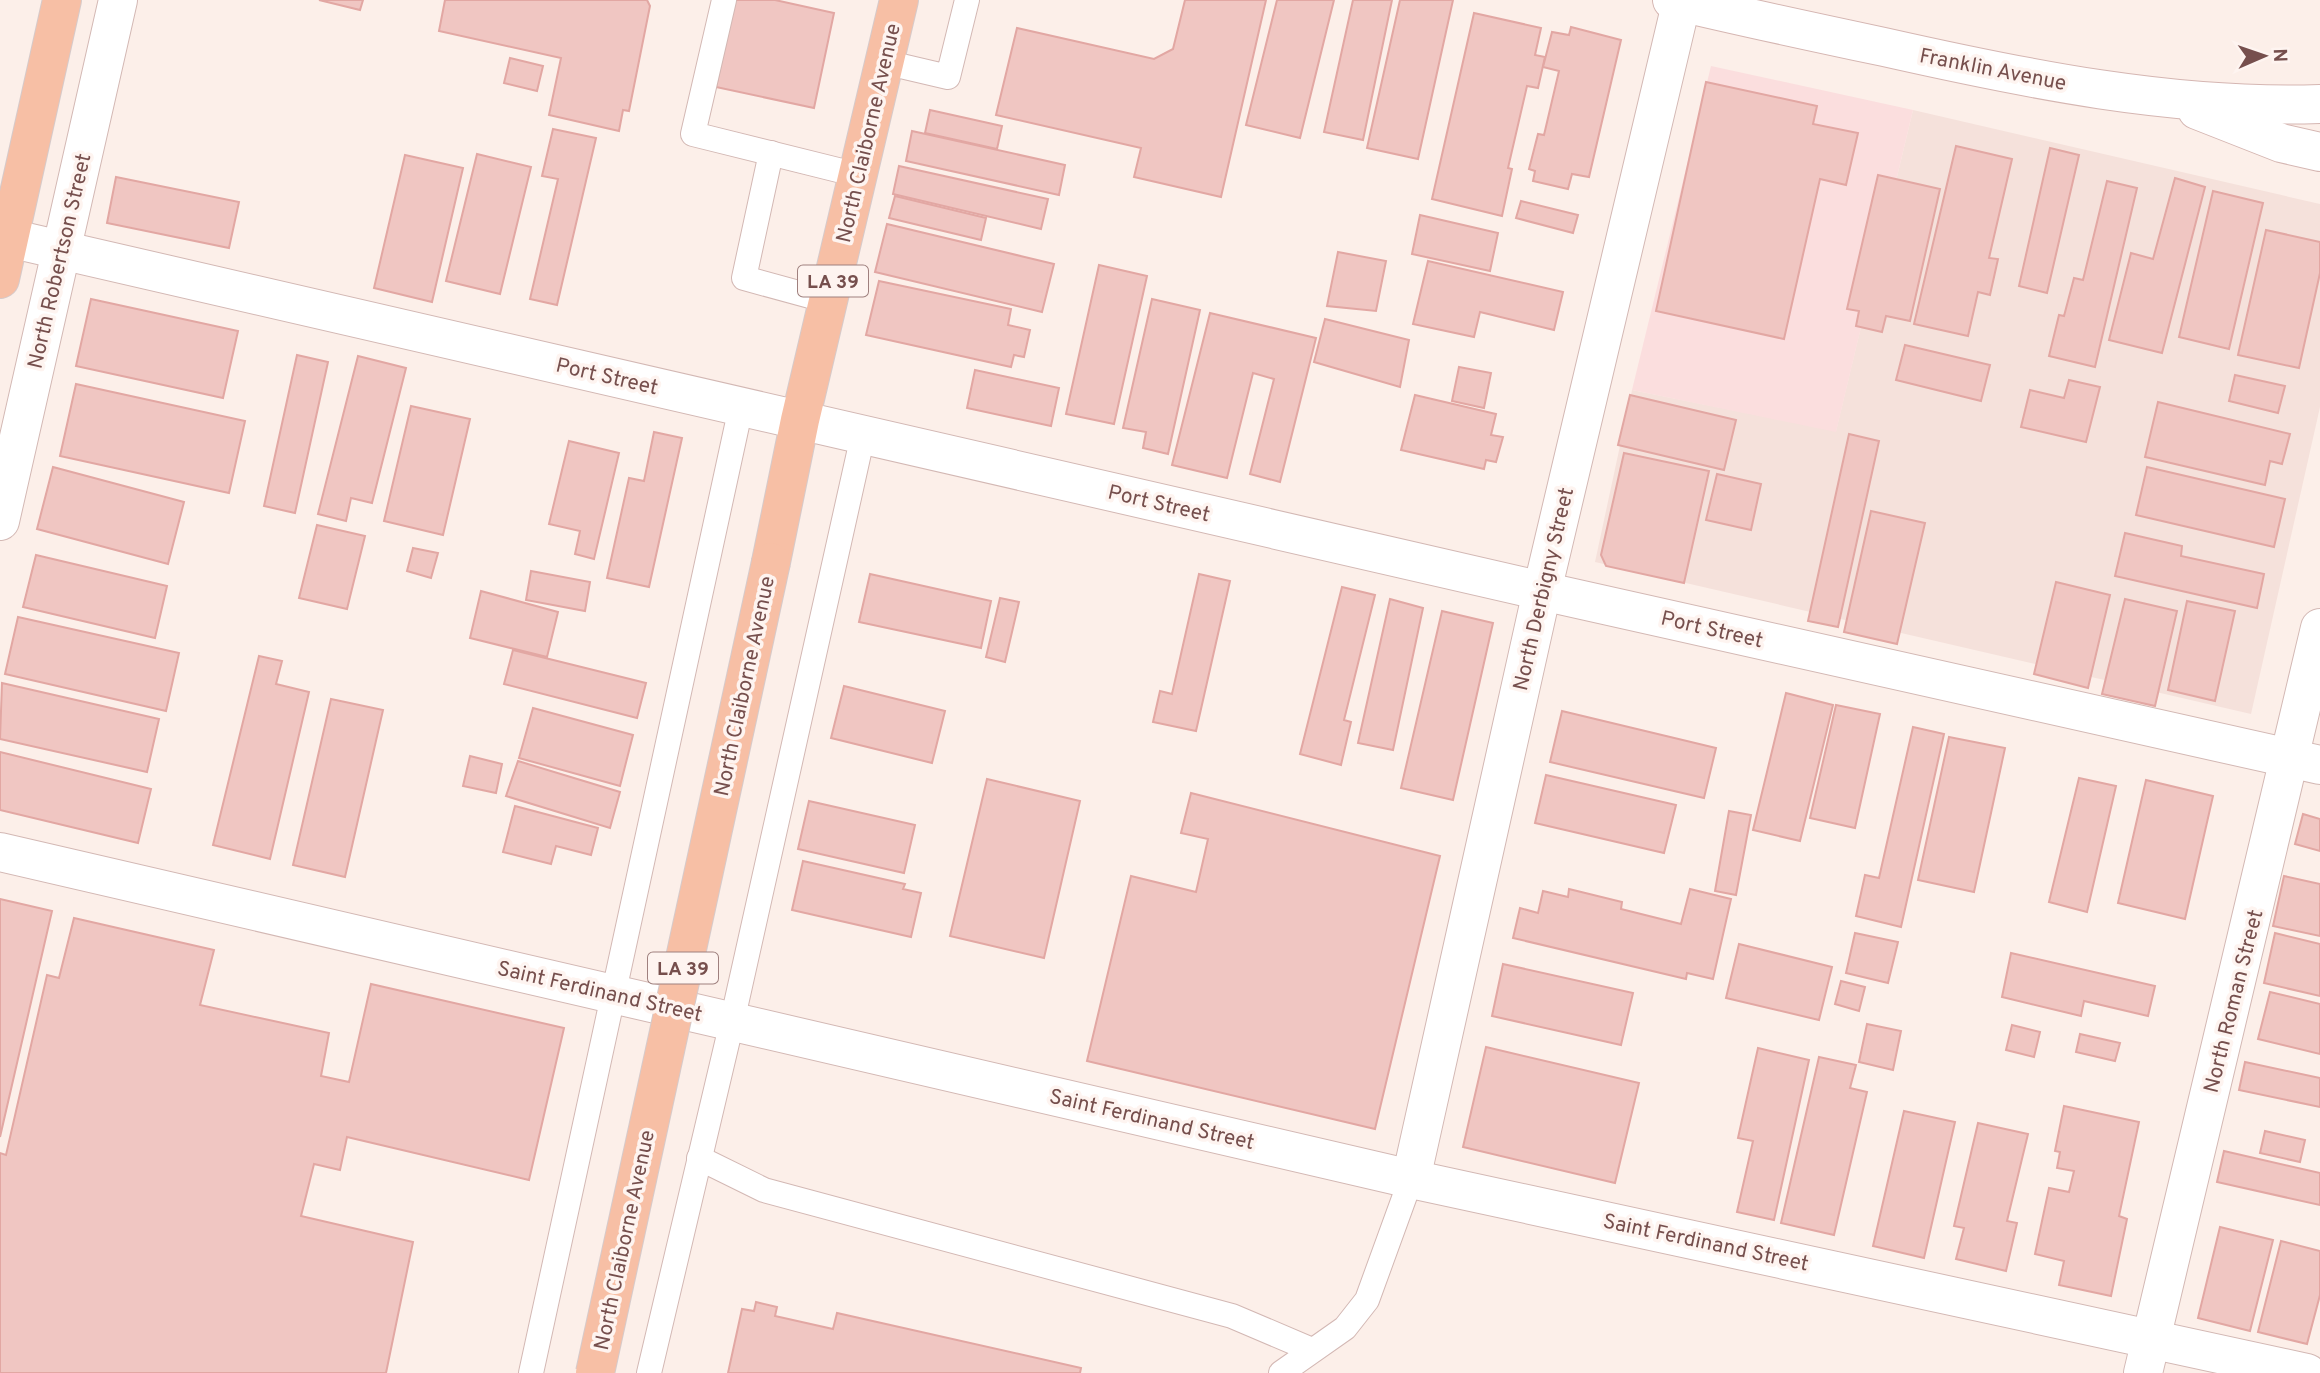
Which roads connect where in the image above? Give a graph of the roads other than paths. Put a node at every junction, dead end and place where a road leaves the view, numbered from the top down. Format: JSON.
{"nodes":[{"id":1,"x":62,"y":0,"type":"edge"},
{"id":2,"x":118,"y":0,"type":"edge"},
{"id":3,"x":724,"y":0,"type":"edge"},
{"id":4,"x":899,"y":0,"type":"edge"},
{"id":5,"x":967,"y":0,"type":"edge"},
{"id":6,"x":1679,"y":1,"type":"edge"},
{"id":7,"x":884,"y":62,"type":"junction"},
{"id":8,"x":2166,"y":98,"type":"junction"},
{"id":9,"x":2320,"y":104,"type":"edge"},
{"id":10,"x":2320,"y":152,"type":"edge"},
{"id":11,"x":771,"y":153,"type":"junction"},
{"id":12,"x":858,"y":175,"type":"junction"},
{"id":13,"x":4,"y":237,"type":"edge"},
{"id":14,"x":62,"y":250,"type":"junction"},
{"id":15,"x":0,"y":279,"type":"edge"},
{"id":16,"x":828,"y":301,"type":"junction"},
{"id":17,"x":741,"y":407,"type":"junction"},
{"id":18,"x":800,"y":420,"type":"junction"},
{"id":19,"x":863,"y":435,"type":"junction"},
{"id":20,"x":0,"y":521,"type":"edge"},
{"id":21,"x":1542,"y":591,"type":"junction"},
{"id":22,"x":2320,"y":628,"type":"edge"},
{"id":23,"x":2306,"y":762,"type":"edge"},
{"id":24,"x":0,"y":852,"type":"edge"},
{"id":25,"x":613,"y":995,"type":"junction"},
{"id":26,"x":732,"y":1022,"type":"junction"},
{"id":27,"x":699,"y":1158,"type":"junction"},
{"id":28,"x":1411,"y":1179,"type":"junction"},
{"id":29,"x":1312,"y":1350,"type":"junction"},
{"id":30,"x":2147,"y":1355,"type":"edge"},
{"id":31,"x":531,"y":1373,"type":"edge"},
{"id":32,"x":595,"y":1373,"type":"edge"},
{"id":33,"x":649,"y":1373,"type":"edge"},
{"id":34,"x":1281,"y":1373,"type":"edge"},
{"id":35,"x":2307,"y":1373,"type":"edge"}],
"edges":[{"from":1,"to":13,"type":"main road"},
{"from":2,"to":14,"type":"street","name":"North Robertson Street"},
{"from":3,"to":11,"type":"lane"},
{"from":4,"to":7,"type":"main road","name":"North Claiborne Avenue","number":"LA 39"},
{"from":5,"to":7,"type":"lane"},
{"from":6,"to":8,"type":"street","name":"Franklin Avenue"},
{"from":6,"to":21,"type":"street","name":"North Derbigny Street"},
{"from":7,"to":12,"type":"main road","name":"North Claiborne Avenue","number":"LA 39"},
{"from":8,"to":9,"type":"street","name":"Franklin Avenue"},
{"from":8,"to":10,"type":"street"},
{"from":11,"to":12,"type":"lane"},
{"from":11,"to":16,"type":"lane"},
{"from":12,"to":16,"type":"main road","name":"North Claiborne Avenue","number":"LA 39"},
{"from":13,"to":14,"type":"street","name":"Port Street"},
{"from":13,"to":15,"type":"main road"},
{"from":14,"to":17,"type":"street","name":"Port Street"},
{"from":14,"to":20,"type":"street","name":"North Robertson Street"},
{"from":16,"to":18,"type":"main road","name":"North Claiborne Avenue","number":"LA 39"},
{"from":17,"to":18,"type":"street","name":"Port Street"},
{"from":17,"to":25,"type":"lane"},
{"from":18,"to":19,"type":"street","name":"Port Street"},
{"from":18,"to":32,"type":"main road","name":"North Claiborne Avenue","number":"LA 39","bridge":true},
{"from":19,"to":21,"type":"street","name":"Port Street"},
{"from":19,"to":26,"type":"lane"},
{"from":21,"to":23,"type":"street","name":"Port Street"},
{"from":21,"to":28,"type":"street","name":"North Derbigny Street"},
{"from":22,"to":23,"type":"street","name":"North Roman Street"},
{"from":23,"to":30,"type":"street","name":"North Roman Street"},
{"from":24,"to":25,"type":"street","name":"Saint Ferdinand Street"},
{"from":25,"to":26,"type":"street","name":"Saint Ferdinand Street"},
{"from":25,"to":31,"type":"lane"},
{"from":26,"to":27,"type":"lane"},
{"from":26,"to":28,"type":"street","name":"Saint Ferdinand Street"},
{"from":27,"to":29,"type":"lane"},
{"from":27,"to":33,"type":"lane"},
{"from":28,"to":29,"type":"lane"},
{"from":28,"to":30,"type":"street","name":"Saint Ferdinand Street"},
{"from":29,"to":34,"type":"lane"},
{"from":30,"to":35,"type":"street","name":"Saint Ferdinand Street"}]}
